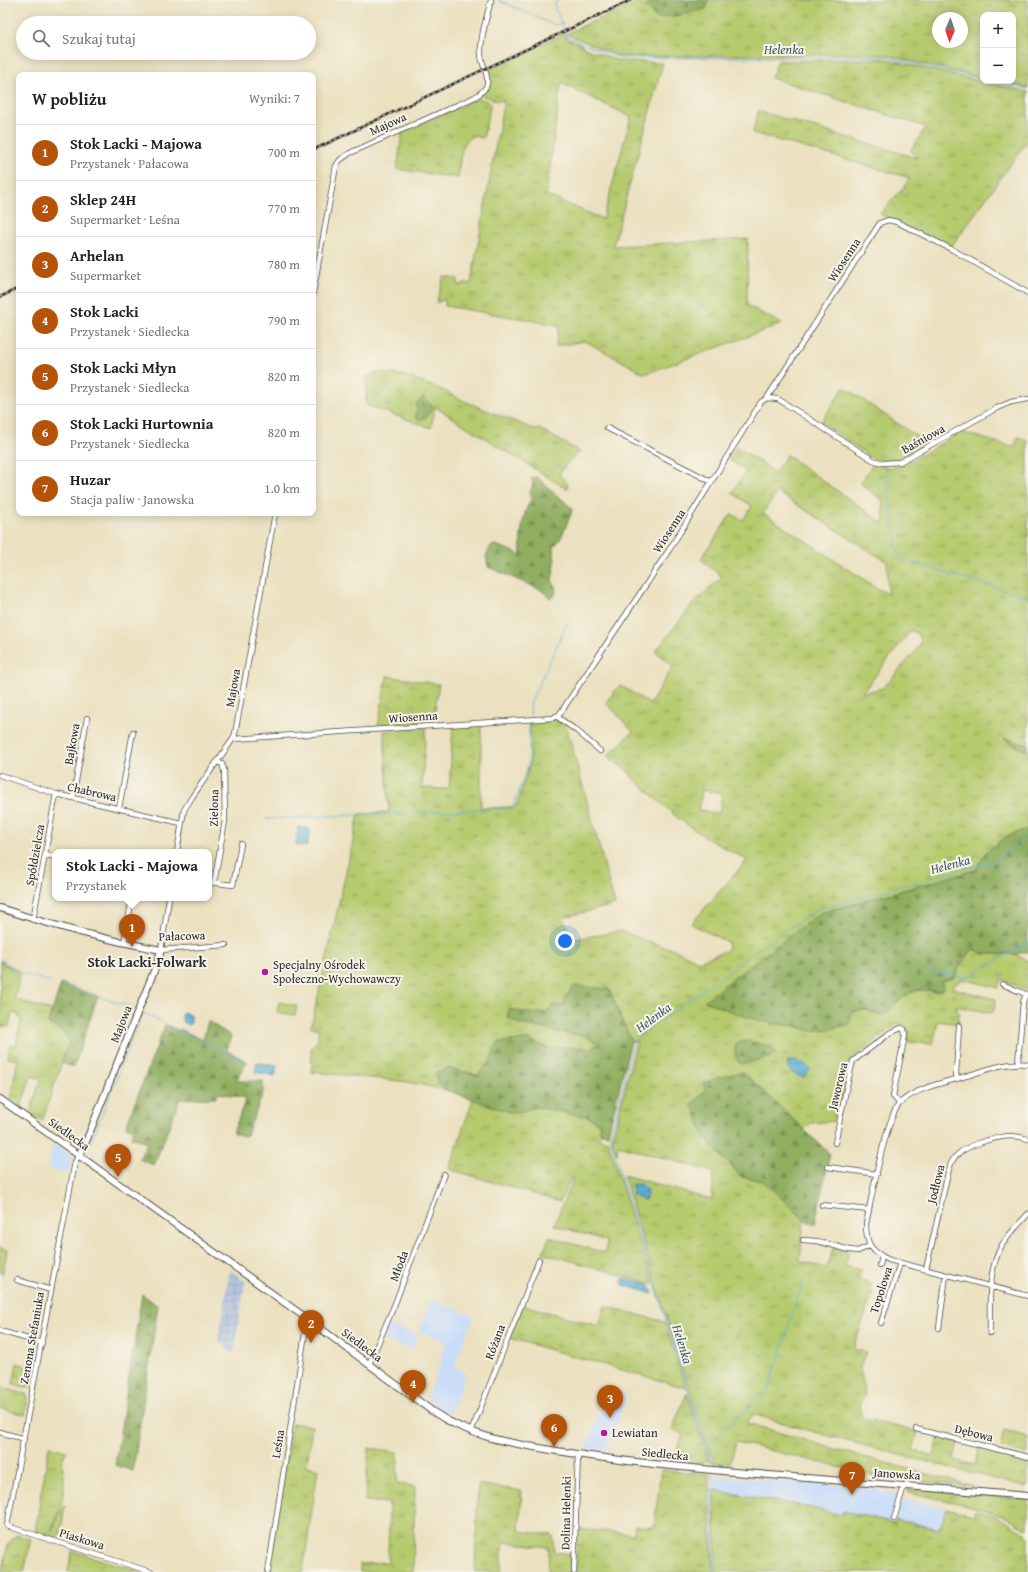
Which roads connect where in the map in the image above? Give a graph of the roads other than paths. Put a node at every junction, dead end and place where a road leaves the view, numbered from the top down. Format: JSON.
{"nodes":[{"id":1,"x":492,"y":0,"type":"edge"},
{"id":2,"x":316,"y":276,"type":"edge"},
{"id":3,"x":1028,"y":294,"type":"edge"},
{"id":4,"x":767,"y":398,"type":"junction"},
{"id":5,"x":1028,"y":399,"type":"edge"},
{"id":6,"x":608,"y":428,"type":"dead end"},
{"id":7,"x":712,"y":482,"type":"junction"},
{"id":8,"x":274,"y":516,"type":"edge"},
{"id":9,"x":556,"y":716,"type":"junction"},
{"id":10,"x":87,"y":718,"type":"dead end"},
{"id":11,"x":133,"y":732,"type":"dead end"},
{"id":12,"x":233,"y":739,"type":"junction"},
{"id":13,"x":600,"y":751,"type":"dead end"},
{"id":14,"x":217,"y":762,"type":"junction"},
{"id":15,"x":0,"y":774,"type":"edge"},
{"id":16,"x":56,"y":794,"type":"junction"},
{"id":17,"x":73,"y":798,"type":"junction"},
{"id":18,"x":119,"y":808,"type":"junction"},
{"id":19,"x":181,"y":823,"type":"junction"},
{"id":20,"x":241,"y":844,"type":"dead end"},
{"id":21,"x":177,"y":849,"type":"edge"},
{"id":22,"x":45,"y":855,"type":"junction"},
{"id":23,"x":52,"y":856,"type":"edge"},
{"id":24,"x":212,"y":878,"type":"edge"},
{"id":25,"x":212,"y":882,"type":"edge"},
{"id":26,"x":131,"y":901,"type":"edge"},
{"id":27,"x":169,"y":901,"type":"edge"},
{"id":28,"x":0,"y":908,"type":"edge"},
{"id":29,"x":33,"y":920,"type":"junction"},
{"id":30,"x":124,"y":943,"type":"junction"},
{"id":31,"x":226,"y":945,"type":"dead end"},
{"id":32,"x":161,"y":950,"type":"junction"},
{"id":33,"x":1002,"y":984,"type":"dead end"},
{"id":34,"x":1027,"y":995,"type":"edge"},
{"id":35,"x":960,"y":1026,"type":"dead end"},
{"id":36,"x":1018,"y":1063,"type":"junction"},
{"id":37,"x":1028,"y":1064,"type":"edge"},
{"id":38,"x":957,"y":1079,"type":"junction"},
{"id":39,"x":0,"y":1099,"type":"edge"},
{"id":40,"x":899,"y":1103,"type":"junction"},
{"id":41,"x":1028,"y":1139,"type":"edge"},
{"id":42,"x":835,"y":1143,"type":"dead end"},
{"id":43,"x":79,"y":1155,"type":"junction"},
{"id":44,"x":828,"y":1167,"type":"dead end"},
{"id":45,"x":444,"y":1174,"type":"dead end"},
{"id":46,"x":877,"y":1174,"type":"junction"},
{"id":47,"x":822,"y":1205,"type":"dead end"},
{"id":48,"x":869,"y":1210,"type":"junction"},
{"id":49,"x":1028,"y":1214,"type":"edge"},
{"id":50,"x":803,"y":1240,"type":"dead end"},
{"id":51,"x":869,"y":1246,"type":"junction"},
{"id":52,"x":882,"y":1257,"type":"junction"},
{"id":53,"x":539,"y":1260,"type":"dead end"},
{"id":54,"x":900,"y":1263,"type":"junction"},
{"id":55,"x":880,"y":1265,"type":"dead end"},
{"id":56,"x":926,"y":1269,"type":"junction"},
{"id":57,"x":946,"y":1275,"type":"junction"},
{"id":58,"x":17,"y":1280,"type":"dead end"},
{"id":59,"x":990,"y":1287,"type":"junction"},
{"id":60,"x":52,"y":1290,"type":"junction"},
{"id":61,"x":1028,"y":1296,"type":"edge"},
{"id":62,"x":309,"y":1320,"type":"junction"},
{"id":63,"x":882,"y":1323,"type":"dead end"},
{"id":64,"x":939,"y":1328,"type":"dead end"},
{"id":65,"x":0,"y":1331,"type":"edge"},
{"id":66,"x":990,"y":1333,"type":"dead end"},
{"id":67,"x":42,"y":1343,"type":"junction"},
{"id":68,"x":370,"y":1364,"type":"junction"},
{"id":69,"x":916,"y":1429,"type":"dead end"},
{"id":70,"x":0,"y":1432,"type":"edge"},
{"id":71,"x":471,"y":1432,"type":"junction"},
{"id":72,"x":24,"y":1439,"type":"junction"},
{"id":73,"x":578,"y":1454,"type":"junction"},
{"id":74,"x":1028,"y":1457,"type":"edge"},
{"id":75,"x":716,"y":1470,"type":"joint"},
{"id":76,"x":904,"y":1486,"type":"junction"},
{"id":77,"x":1028,"y":1496,"type":"edge"},
{"id":78,"x":894,"y":1519,"type":"dead end"},
{"id":79,"x":7,"y":1526,"type":"joint"},
{"id":80,"x":151,"y":1572,"type":"edge"},
{"id":81,"x":268,"y":1572,"type":"edge"},
{"id":82,"x":574,"y":1572,"type":"edge"}],
"edges":[{"from":1,"to":2,"type":"street","name":"Majowa"},
{"from":3,"to":4,"type":"street","name":"Wiosenna"},
{"from":4,"to":5,"type":"street","name":"Baśniowa"},
{"from":4,"to":7,"type":"street","name":"Wiosenna"},
{"from":6,"to":7,"type":"street"},
{"from":7,"to":9,"type":"street","name":"Wiosenna"},
{"from":8,"to":12,"type":"street","name":"Majowa"},
{"from":9,"to":12,"type":"street","name":"Wiosenna"},
{"from":9,"to":13,"type":"street"},
{"from":10,"to":17,"type":"street","name":"Bajkowa"},
{"from":11,"to":18,"type":"street"},
{"from":12,"to":14,"type":"street","name":"Majowa"},
{"from":14,"to":19,"type":"street","name":"Majowa"},
{"from":14,"to":24,"type":"street","name":"Zielona"},
{"from":15,"to":16,"type":"street","name":"Chabrowa"},
{"from":16,"to":17,"type":"street","name":"Chabrowa"},
{"from":16,"to":22,"type":"street","name":"Spółdzielcza"},
{"from":17,"to":18,"type":"street","name":"Chabrowa"},
{"from":18,"to":19,"type":"street","name":"Chabrowa"},
{"from":19,"to":21,"type":"street","name":"Majowa"},
{"from":20,"to":25,"type":"street"},
{"from":22,"to":23,"type":"street"},
{"from":22,"to":29,"type":"street","name":"Spółdzielcza"},
{"from":26,"to":30,"type":"street"},
{"from":27,"to":32,"type":"street","name":"Majowa"},
{"from":28,"to":29,"type":"main road","name":"Pałacowa"},
{"from":29,"to":30,"type":"main road","name":"Pałacowa"},
{"from":30,"to":32,"type":"main road","name":"Pałacowa"},
{"from":31,"to":32,"type":"street","name":"Pałacowa"},
{"from":32,"to":43,"type":"main road","name":"Majowa"},
{"from":33,"to":34,"type":"street"},
{"from":34,"to":36,"type":"street"},
{"from":35,"to":38,"type":"street"},
{"from":36,"to":37,"type":"street"},
{"from":36,"to":38,"type":"street"},
{"from":38,"to":40,"type":"street"},
{"from":39,"to":43,"type":"main road","name":"Siedlecka"},
{"from":40,"to":42,"type":"street","name":"Jaworowa"},
{"from":40,"to":46,"type":"street"},
{"from":41,"to":56,"type":"street","name":"Jodłowa"},
{"from":43,"to":60,"type":"street","name":"Zenona Stefaniuka"},
{"from":43,"to":62,"type":"main road","name":"Siedlecka"},
{"from":44,"to":46,"type":"street"},
{"from":45,"to":68,"type":"street","name":"Młoda"},
{"from":46,"to":48,"type":"street"},
{"from":47,"to":48,"type":"street"},
{"from":48,"to":51,"type":"street"},
{"from":49,"to":59,"type":"street"},
{"from":50,"to":51,"type":"street"},
{"from":51,"to":52,"type":"street","name":"Topolowa"},
{"from":52,"to":54,"type":"street","name":"Topolowa"},
{"from":52,"to":55,"type":"street"},
{"from":53,"to":71,"type":"street","name":"Różana"},
{"from":54,"to":56,"type":"street","name":"Topolowa"},
{"from":54,"to":63,"type":"street","name":"Topolowa"},
{"from":56,"to":57,"type":"street","name":"Topolowa"},
{"from":57,"to":59,"type":"street","name":"Topolowa"},
{"from":57,"to":64,"type":"street"},
{"from":58,"to":60,"type":"street"},
{"from":59,"to":61,"type":"street","name":"Topolowa"},
{"from":59,"to":66,"type":"street"},
{"from":60,"to":67,"type":"street","name":"Zenona Stefaniuka"},
{"from":62,"to":68,"type":"main road","name":"Siedlecka"},
{"from":62,"to":81,"type":"street","name":"Leśna"},
{"from":65,"to":67,"type":"street"},
{"from":67,"to":72,"type":"street","name":"Zenona Stefaniuka"},
{"from":68,"to":71,"type":"main road","name":"Siedlecka"},
{"from":69,"to":74,"type":"street","name":"Dębowa"},
{"from":70,"to":72,"type":"street"},
{"from":71,"to":73,"type":"main road","name":"Siedlecka"},
{"from":72,"to":79,"type":"street","name":"Zenona Stefaniuka"},
{"from":73,"to":75,"type":"main road","name":"Siedlecka"},
{"from":73,"to":82,"type":"street","name":"Dolina Helenki"},
{"from":75,"to":76,"type":"main road","name":"Janowska"},
{"from":76,"to":77,"type":"main road","name":"Janowska"},
{"from":76,"to":78,"type":"street"},
{"from":79,"to":80,"type":"street","name":"Piaskowa"}]}
